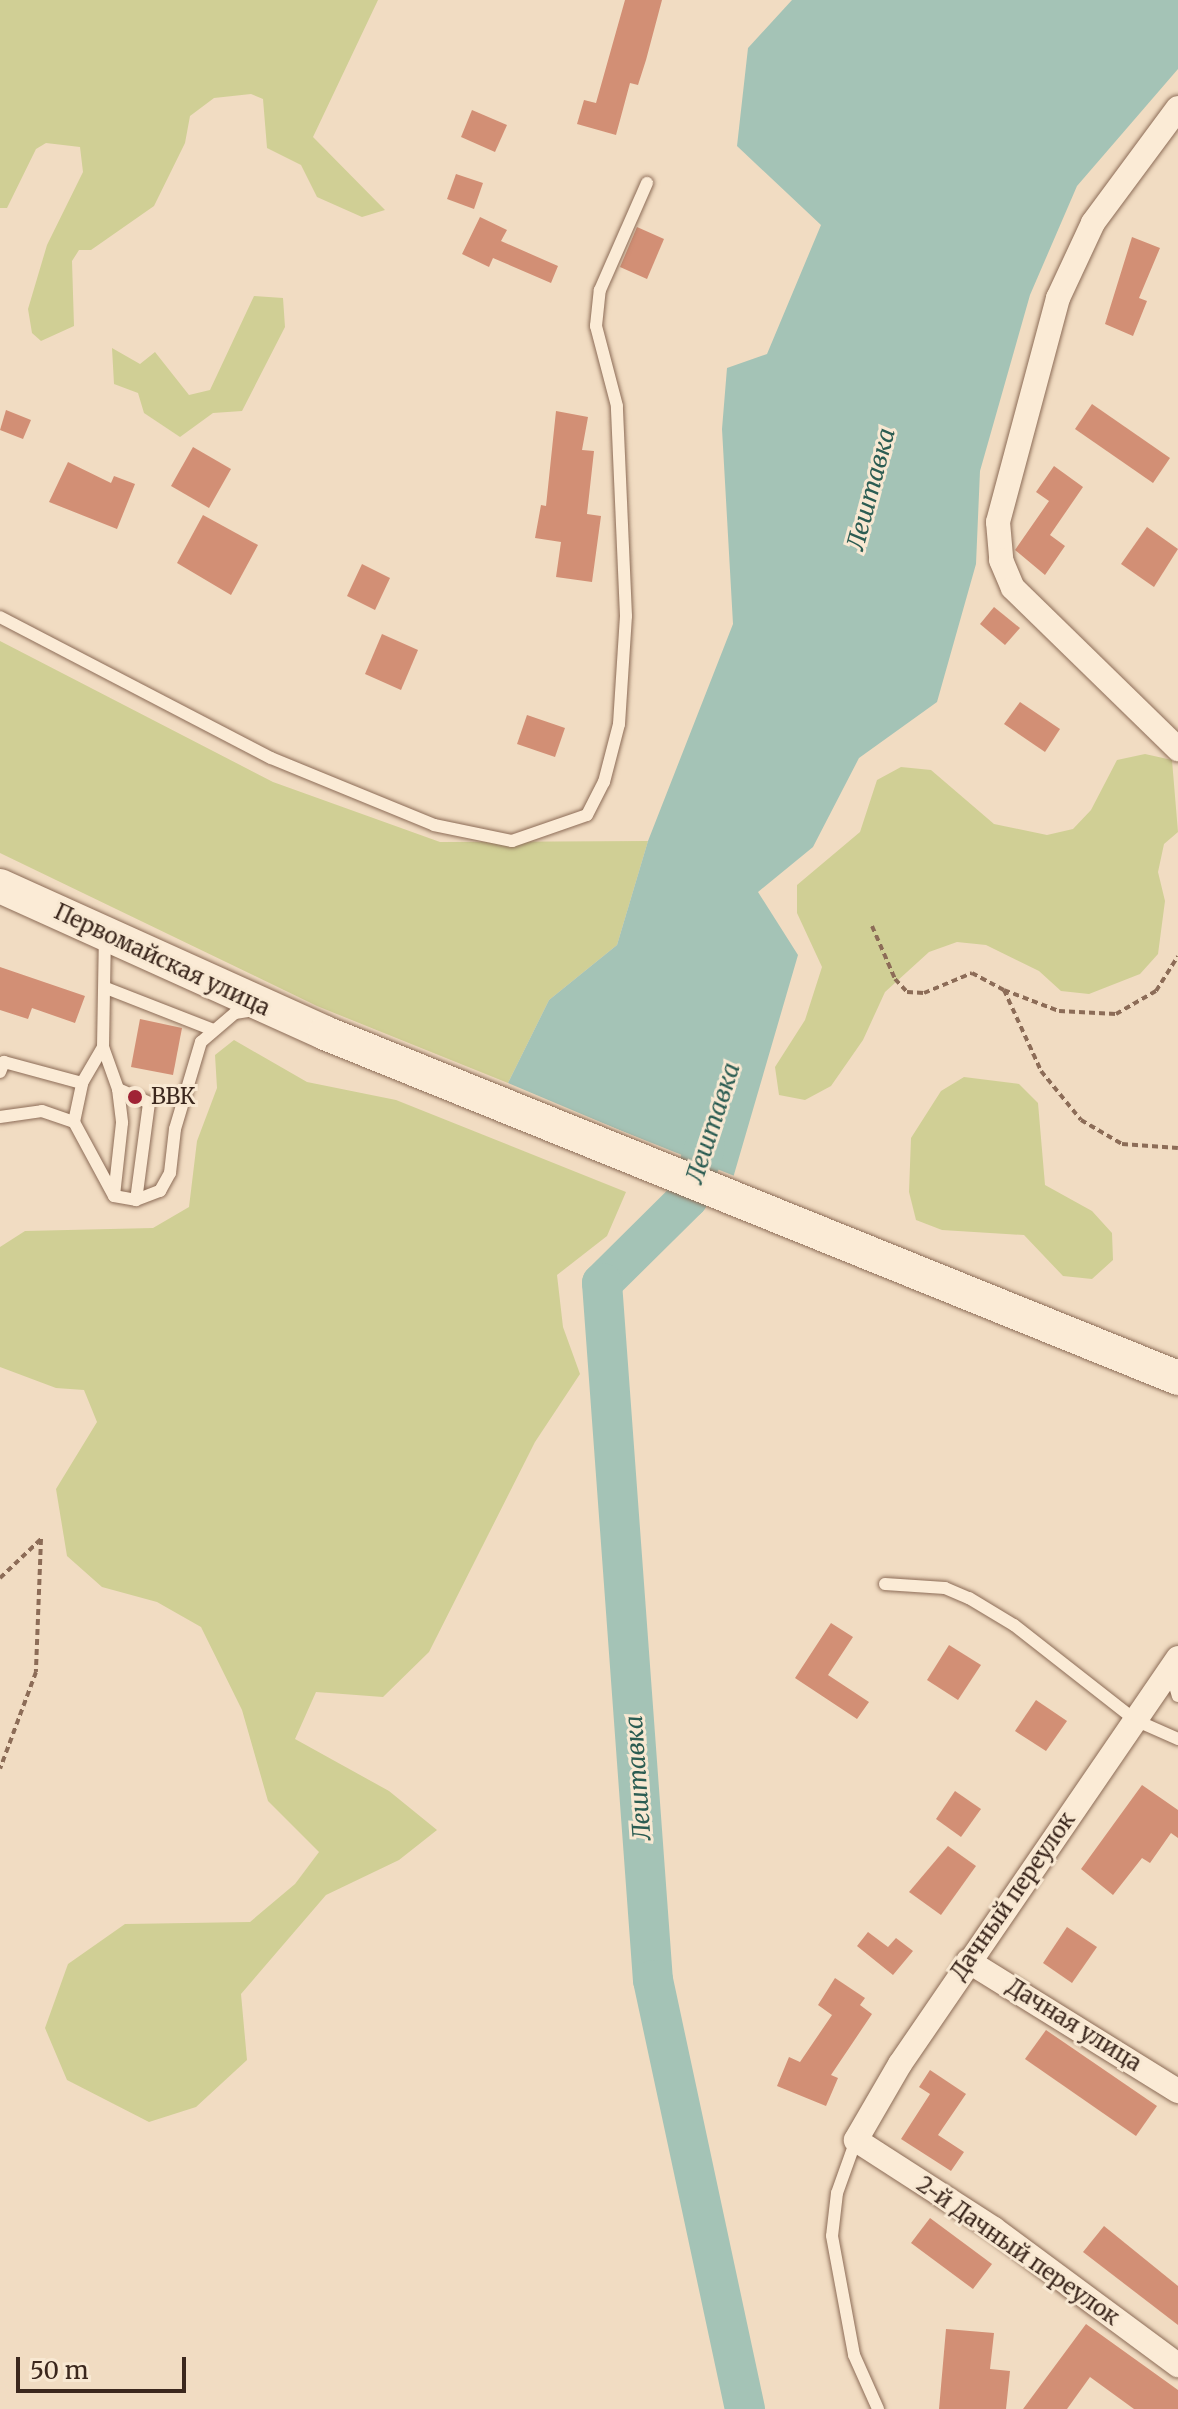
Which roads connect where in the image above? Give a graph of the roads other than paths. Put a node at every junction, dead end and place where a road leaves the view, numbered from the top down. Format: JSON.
{"nodes":[{"id":1,"x":1178,"y":108,"type":"edge"},
{"id":2,"x":647,"y":183,"type":"dead end"},
{"id":3,"x":0,"y":617,"type":"edge"},
{"id":4,"x":1178,"y":749,"type":"edge"},
{"id":5,"x":0,"y":886,"type":"edge"},
{"id":6,"x":105,"y":934,"type":"junction"},
{"id":7,"x":106,"y":988,"type":"junction"},
{"id":8,"x":267,"y":1008,"type":"junction"},
{"id":9,"x":213,"y":1030,"type":"junction"},
{"id":10,"x":103,"y":1047,"type":"junction"},
{"id":11,"x":0,"y":1072,"type":"edge"},
{"id":12,"x":82,"y":1083,"type":"junction"},
{"id":13,"x":118,"y":1089,"type":"junction"},
{"id":14,"x":0,"y":1117,"type":"edge"},
{"id":15,"x":74,"y":1122,"type":"junction"},
{"id":16,"x":114,"y":1196,"type":"junction"},
{"id":17,"x":136,"y":1200,"type":"junction"},
{"id":18,"x":1178,"y":1378,"type":"edge"},
{"id":19,"x":885,"y":1584,"type":"dead end"},
{"id":20,"x":1174,"y":1663,"type":"edge"},
{"id":21,"x":1178,"y":1696,"type":"edge"},
{"id":22,"x":1135,"y":1720,"type":"junction"},
{"id":23,"x":1178,"y":1739,"type":"edge"},
{"id":24,"x":968,"y":1961,"type":"junction"},
{"id":25,"x":1178,"y":2091,"type":"edge"},
{"id":26,"x":856,"y":2140,"type":"junction"},
{"id":27,"x":1178,"y":2365,"type":"edge"},
{"id":28,"x":878,"y":2409,"type":"edge"}],
"edges":[{"from":1,"to":4,"type":"street"},
{"from":2,"to":3,"type":"lane"},
{"from":5,"to":6,"type":"main road","name":"Первомайская улица"},
{"from":6,"to":7,"type":"lane"},
{"from":6,"to":8,"type":"main road","name":"Первомайская улица"},
{"from":7,"to":9,"type":"lane"},
{"from":7,"to":10,"type":"lane"},
{"from":8,"to":9,"type":"lane"},
{"from":8,"to":18,"type":"main road","name":"Первомайская улица"},
{"from":9,"to":17,"type":"lane"},
{"from":10,"to":12,"type":"lane"},
{"from":10,"to":13,"type":"lane"},
{"from":11,"to":12,"type":"lane"},
{"from":12,"to":15,"type":"lane"},
{"from":13,"to":16,"type":"lane"},
{"from":13,"to":17,"type":"lane"},
{"from":14,"to":15,"type":"lane"},
{"from":15,"to":16,"type":"lane"},
{"from":16,"to":17,"type":"lane"},
{"from":19,"to":22,"type":"lane"},
{"from":20,"to":21,"type":"lane"},
{"from":20,"to":22,"type":"street","name":"Дачный переулок"},
{"from":22,"to":23,"type":"lane"},
{"from":22,"to":24,"type":"street","name":"Дачный переулок"},
{"from":24,"to":25,"type":"street","name":"Дачная улица"},
{"from":24,"to":26,"type":"street","name":"Дачный переулок"},
{"from":26,"to":27,"type":"street","name":"2-й Дачный переулок"},
{"from":26,"to":28,"type":"lane"}]}
